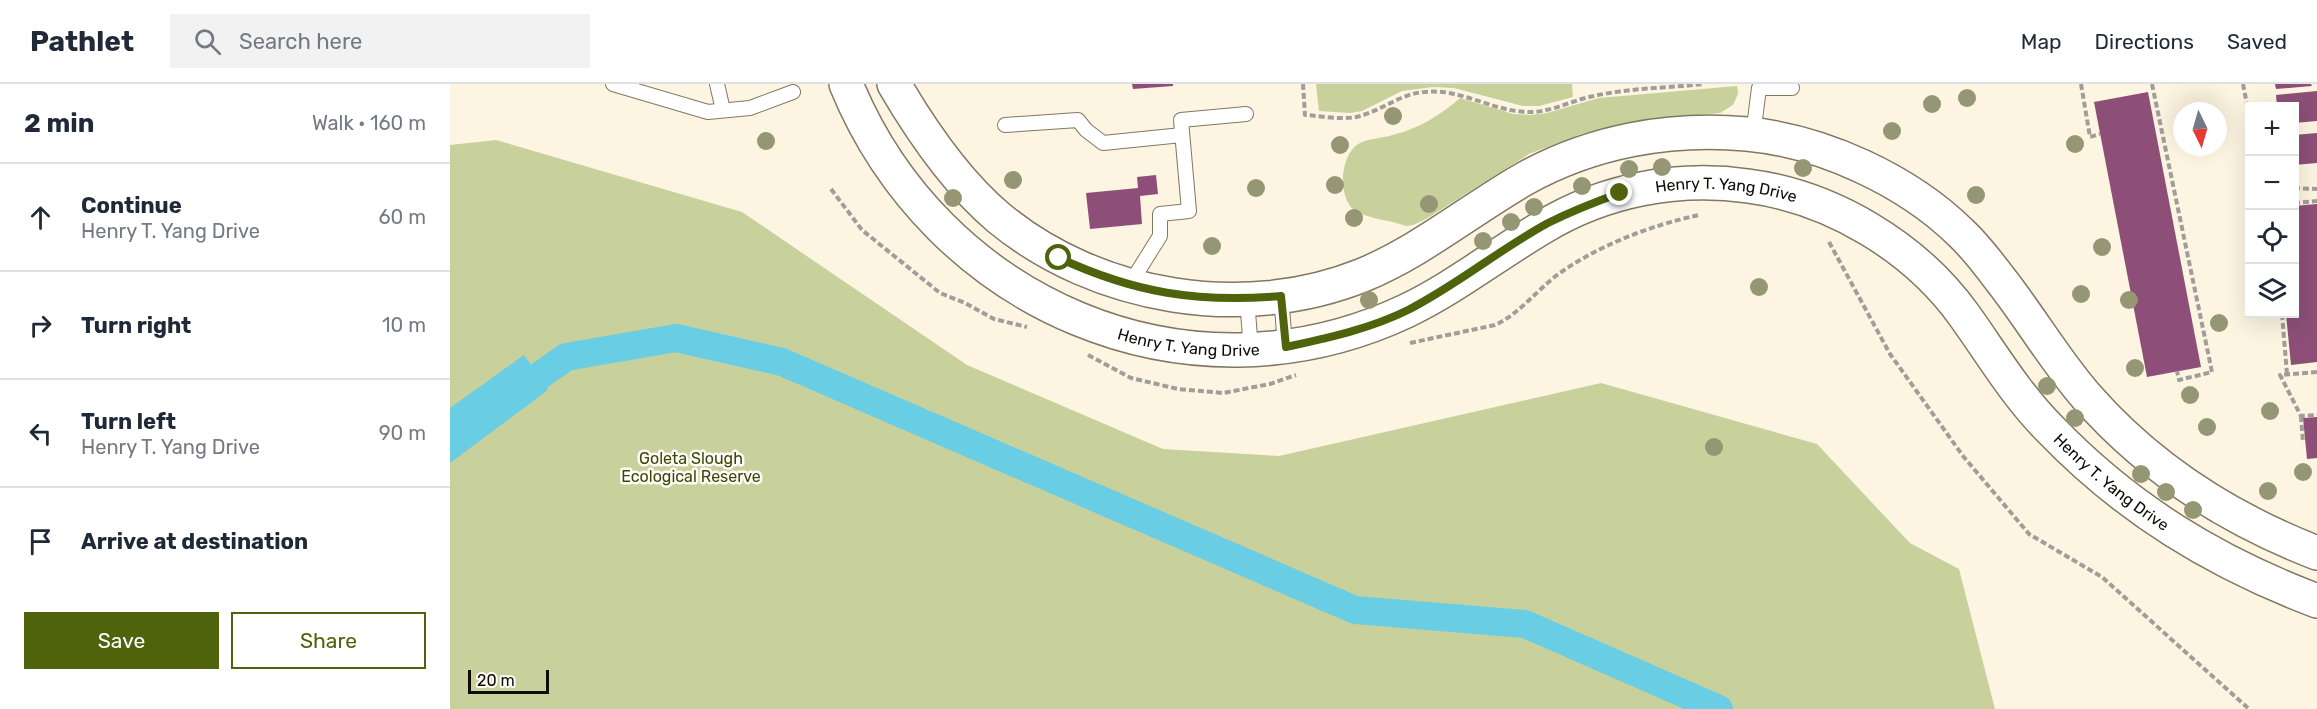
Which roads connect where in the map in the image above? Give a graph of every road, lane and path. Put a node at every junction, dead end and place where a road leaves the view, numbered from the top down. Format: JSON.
{"nodes":[{"id":1,"x":613,"y":84,"type":"edge"},
{"id":2,"x":717,"y":84,"type":"edge"},
{"id":3,"x":846,"y":84,"type":"edge"},
{"id":4,"x":894,"y":84,"type":"edge"},
{"id":5,"x":1303,"y":84,"type":"edge"},
{"id":6,"x":1704,"y":84,"type":"edge"},
{"id":7,"x":2082,"y":84,"type":"edge"},
{"id":8,"x":2152,"y":84,"type":"edge"},
{"id":9,"x":2243,"y":84,"type":"edge"},
{"id":10,"x":1792,"y":88,"type":"dead end"},
{"id":11,"x":793,"y":92,"type":"dead end"},
{"id":12,"x":2246,"y":102,"type":"edge"},
{"id":13,"x":723,"y":110,"type":"junction"},
{"id":14,"x":1246,"y":114,"type":"dead end"},
{"id":15,"x":1005,"y":125,"type":"dead end"},
{"id":16,"x":2100,"y":134,"type":"dead end"},
{"id":17,"x":1182,"y":135,"type":"junction"},
{"id":18,"x":1753,"y":135,"type":"junction"},
{"id":19,"x":2299,"y":188,"type":"edge"},
{"id":20,"x":831,"y":189,"type":"dead end"},
{"id":21,"x":2317,"y":189,"type":"edge"},
{"id":22,"x":2317,"y":201,"type":"edge"},
{"id":23,"x":2299,"y":203,"type":"edge"},
{"id":24,"x":1708,"y":213,"type":"dead end"},
{"id":25,"x":1822,"y":232,"type":"dead end"},
{"id":26,"x":1129,"y":286,"type":"junction"},
{"id":27,"x":1281,"y":296,"type":"junction"},
{"id":28,"x":1247,"y":299,"type":"junction"},
{"id":29,"x":2282,"y":318,"type":"edge"},
{"id":30,"x":1036,"y":330,"type":"dead end"},
{"id":31,"x":1408,"y":344,"type":"dead end"},
{"id":32,"x":1251,"y":350,"type":"junction"},
{"id":33,"x":1084,"y":353,"type":"dead end"},
{"id":34,"x":1294,"y":360,"type":"junction"},
{"id":35,"x":2176,"y":371,"type":"dead end"},
{"id":36,"x":2317,"y":372,"type":"edge"},
{"id":37,"x":2287,"y":374,"type":"junction"},
{"id":38,"x":2317,"y":415,"type":"edge"},
{"id":39,"x":2301,"y":417,"type":"junction"},
{"id":40,"x":2303,"y":443,"type":"dead end"},
{"id":41,"x":2317,"y":553,"type":"edge"},
{"id":42,"x":2317,"y":601,"type":"edge"},
{"id":43,"x":2249,"y":709,"type":"edge"}],
"edges":[{"from":1,"to":13,"type":"lane"},
{"from":2,"to":13,"type":"lane"},
{"from":3,"to":32,"type":"main road","name":"Henry T. Yang Drive"},
{"from":4,"to":26,"type":"main road"},
{"from":5,"to":6,"type":"path"},
{"from":7,"to":16,"type":"path"},
{"from":8,"to":35,"type":"path"},
{"from":9,"to":12,"type":"path"},
{"from":10,"to":18,"type":"lane"},
{"from":11,"to":13,"type":"lane"},
{"from":14,"to":17,"type":"lane"},
{"from":15,"to":17,"type":"lane"},
{"from":17,"to":26,"type":"lane"},
{"from":18,"to":27,"type":"main road"},
{"from":18,"to":41,"type":"main road"},
{"from":19,"to":21,"type":"path"},
{"from":20,"to":30,"type":"path"},
{"from":22,"to":23,"type":"path"},
{"from":24,"to":31,"type":"path"},
{"from":25,"to":43,"type":"path"},
{"from":26,"to":28,"type":"main road"},
{"from":27,"to":28,"type":"main road"},
{"from":27,"to":34,"type":"lane"},
{"from":28,"to":32,"type":"lane"},
{"from":29,"to":37,"type":"path"},
{"from":32,"to":34,"type":"main road","name":"Henry T. Yang Drive"},
{"from":33,"to":34,"type":"path"},
{"from":34,"to":42,"type":"main road","name":"Henry T. Yang Drive"},
{"from":36,"to":37,"type":"path"},
{"from":37,"to":39,"type":"path"},
{"from":38,"to":39,"type":"path"},
{"from":39,"to":40,"type":"path"}]}
